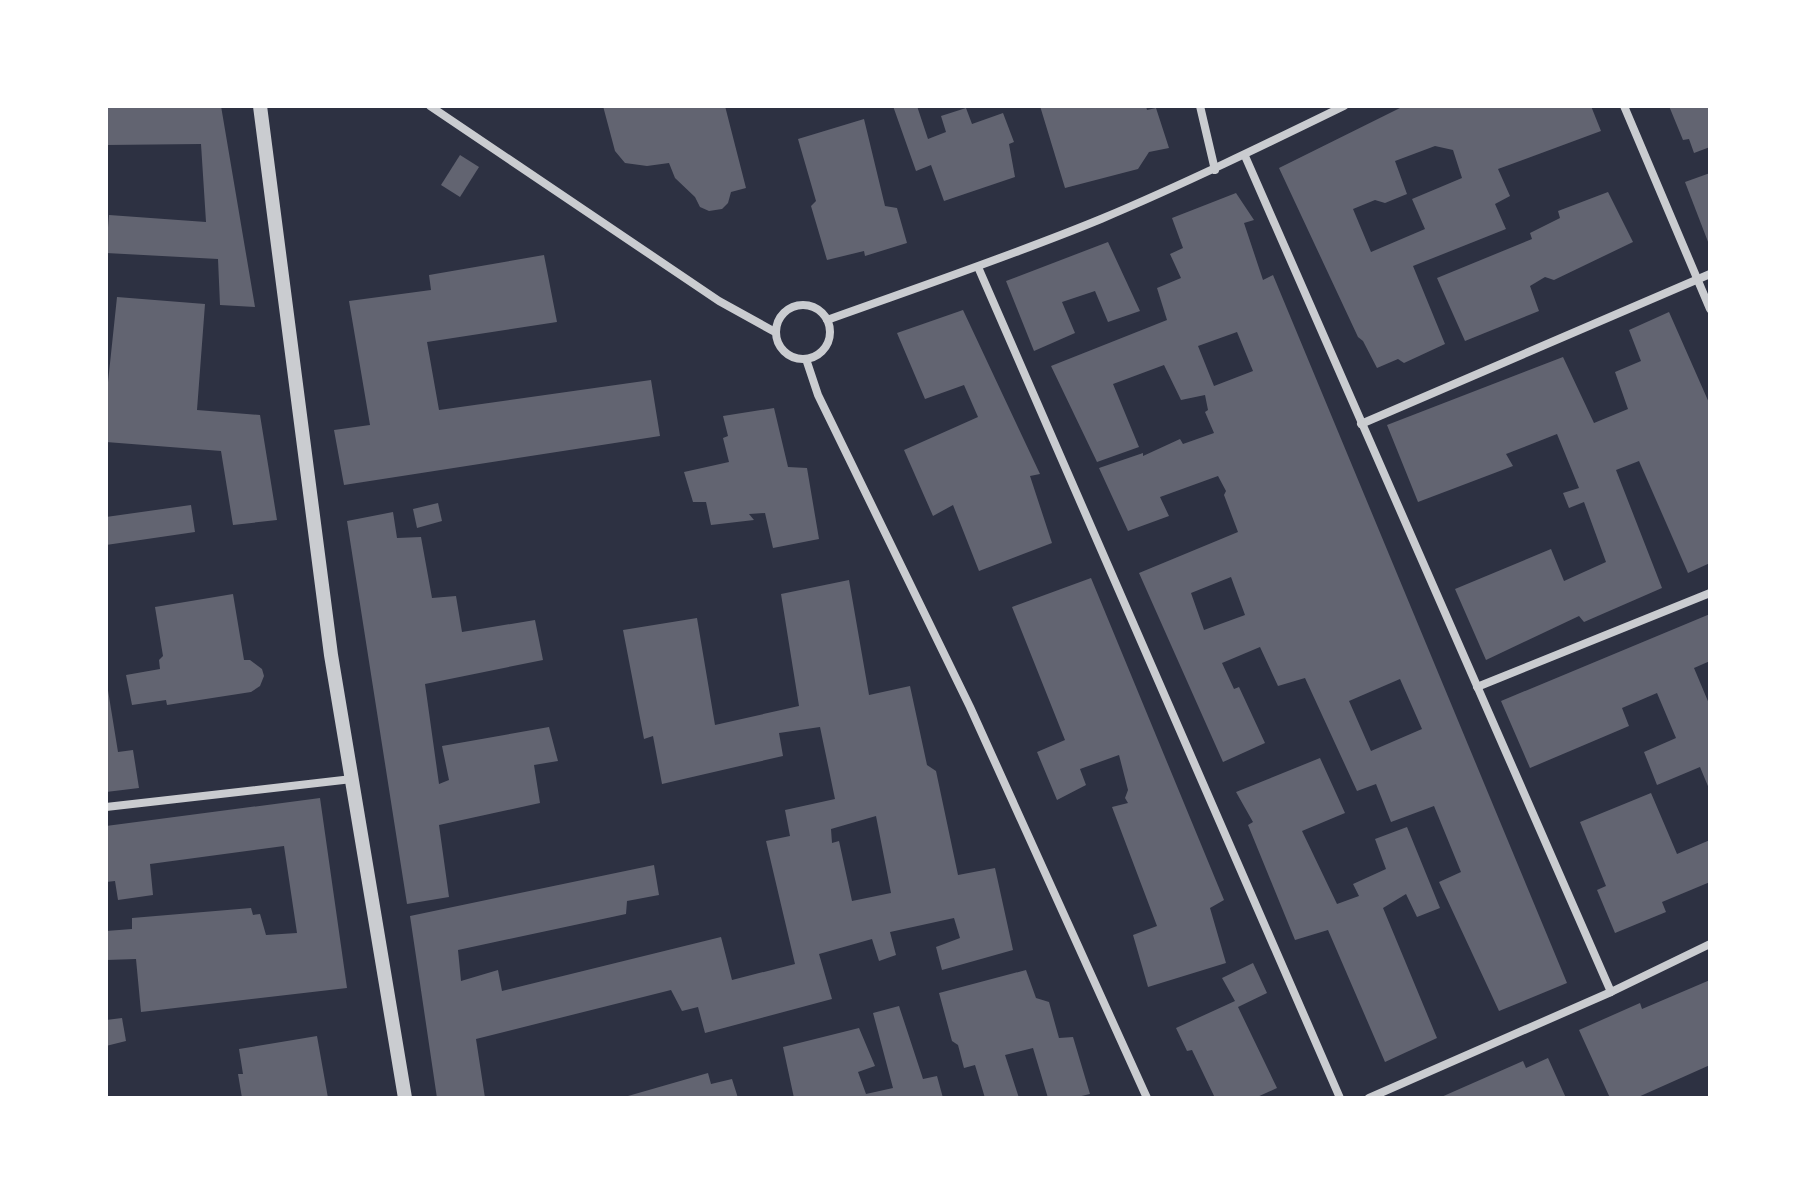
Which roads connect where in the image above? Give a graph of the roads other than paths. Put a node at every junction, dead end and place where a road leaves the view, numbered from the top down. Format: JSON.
{"nodes":[{"id":1,"x":260,"y":106,"type":"edge"},
{"id":2,"x":430,"y":106,"type":"edge"},
{"id":3,"x":1200,"y":106,"type":"edge"},
{"id":4,"x":1344,"y":106,"type":"edge"},
{"id":5,"x":1624,"y":106,"type":"edge"},
{"id":6,"x":1245,"y":156,"type":"junction"},
{"id":7,"x":1215,"y":170,"type":"junction"},
{"id":8,"x":978,"y":267,"type":"junction"},
{"id":9,"x":1710,"y":274,"type":"edge"},
{"id":10,"x":1698,"y":279,"type":"junction"},
{"id":11,"x":1710,"y":309,"type":"edge"},
{"id":12,"x":827,"y":320,"type":"junction"},
{"id":13,"x":775,"y":332,"type":"junction"},
{"id":14,"x":806,"y":359,"type":"junction"},
{"id":15,"x":1361,"y":424,"type":"junction"},
{"id":16,"x":1710,"y":593,"type":"edge"},
{"id":17,"x":1477,"y":687,"type":"junction"},
{"id":18,"x":352,"y":779,"type":"junction"},
{"id":19,"x":106,"y":807,"type":"edge"},
{"id":20,"x":1710,"y":944,"type":"edge"},
{"id":21,"x":1611,"y":992,"type":"junction"},
{"id":22,"x":405,"y":1098,"type":"edge"},
{"id":23,"x":1147,"y":1098,"type":"edge"},
{"id":24,"x":1340,"y":1098,"type":"edge"},
{"id":25,"x":1369,"y":1098,"type":"edge"}],
"edges":[{"from":1,"to":18,"type":"street"},
{"from":2,"to":13,"type":"street"},
{"from":3,"to":7,"type":"street"},
{"from":4,"to":6,"type":"street"},
{"from":5,"to":10,"type":"street"},
{"from":6,"to":7,"type":"street"},
{"from":6,"to":15,"type":"street"},
{"from":7,"to":8,"type":"street"},
{"from":8,"to":12,"type":"street"},
{"from":8,"to":24,"type":"street"},
{"from":9,"to":10,"type":"street"},
{"from":10,"to":11,"type":"street"},
{"from":10,"to":15,"type":"street"},
{"from":12,"to":13,"type":"street"},
{"from":12,"to":14,"type":"street"},
{"from":13,"to":14,"type":"street"},
{"from":14,"to":23,"type":"street"},
{"from":15,"to":17,"type":"street"},
{"from":16,"to":17,"type":"street"},
{"from":17,"to":21,"type":"street"},
{"from":18,"to":19,"type":"street"},
{"from":18,"to":22,"type":"street"},
{"from":20,"to":21,"type":"street"},
{"from":21,"to":25,"type":"street"}]}
